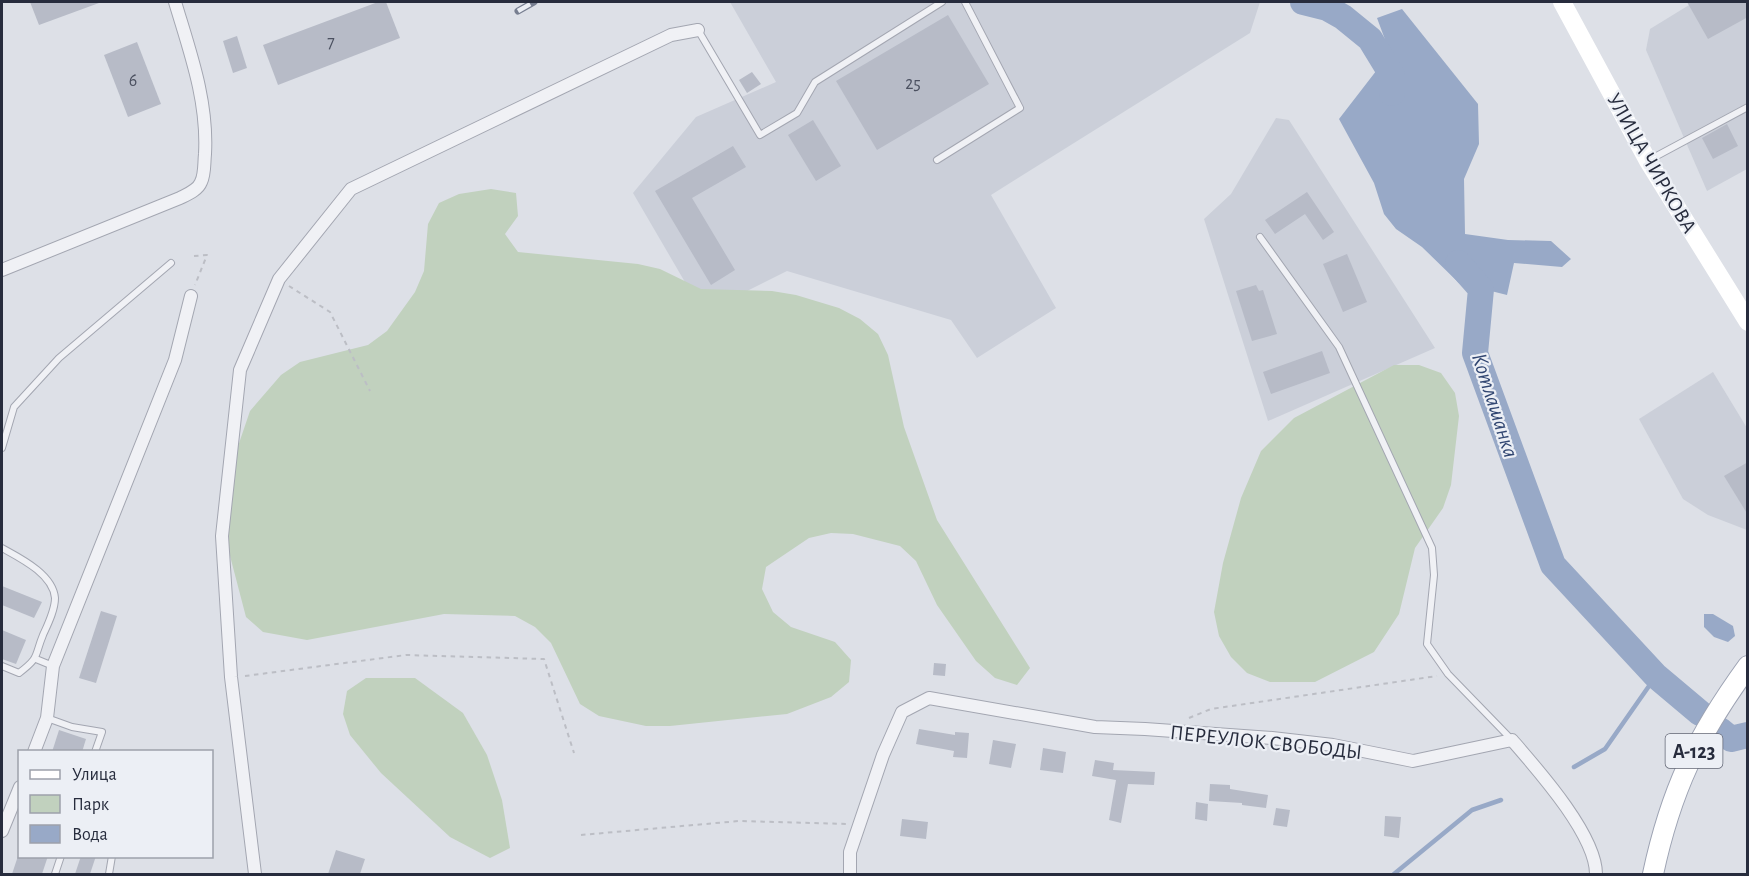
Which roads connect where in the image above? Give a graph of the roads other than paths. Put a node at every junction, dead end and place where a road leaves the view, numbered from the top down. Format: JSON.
{"nodes":[{"id":1,"x":175,"y":2,"type":"edge"},
{"id":2,"x":942,"y":2,"type":"edge"},
{"id":3,"x":965,"y":2,"type":"edge"},
{"id":4,"x":1562,"y":2,"type":"edge"},
{"id":5,"x":698,"y":30,"type":"joint"},
{"id":6,"x":1748,"y":107,"type":"edge"},
{"id":7,"x":937,"y":160,"type":"dead end"},
{"id":8,"x":1648,"y":161,"type":"junction"},
{"id":9,"x":1260,"y":237,"type":"dead end"},
{"id":10,"x":171,"y":263,"type":"dead end"},
{"id":11,"x":2,"y":270,"type":"edge"},
{"id":12,"x":191,"y":296,"type":"road end"},
{"id":13,"x":1748,"y":322,"type":"edge"},
{"id":14,"x":2,"y":448,"type":"edge"},
{"id":15,"x":2,"y":548,"type":"edge"},
{"id":16,"x":36,"y":659,"type":"junction"},
{"id":17,"x":2,"y":666,"type":"edge"},
{"id":18,"x":53,"y":666,"type":"junction"},
{"id":19,"x":1748,"y":666,"type":"edge"},
{"id":20,"x":47,"y":718,"type":"junction"},
{"id":21,"x":1512,"y":740,"type":"junction"},
{"id":22,"x":35,"y":750,"type":"edge"},
{"id":23,"x":96,"y":750,"type":"edge"},
{"id":24,"x":18,"y":792,"type":"edge"},
{"id":25,"x":2,"y":831,"type":"edge"},
{"id":26,"x":60,"y":858,"type":"edge"},
{"id":27,"x":112,"y":858,"type":"edge"},
{"id":28,"x":55,"y":874,"type":"edge"},
{"id":29,"x":109,"y":874,"type":"edge"},
{"id":30,"x":255,"y":874,"type":"edge"},
{"id":31,"x":850,"y":874,"type":"edge"},
{"id":32,"x":1596,"y":874,"type":"edge"},
{"id":33,"x":1653,"y":874,"type":"edge"}],
"edges":[{"from":1,"to":11,"type":"street"},
{"from":2,"to":5,"type":"lane"},
{"from":3,"to":7,"type":"lane"},
{"from":4,"to":8,"type":"main road","name":"УЛИЦА ЧИРКОВА"},
{"from":5,"to":30,"type":"street"},
{"from":6,"to":8,"type":"lane"},
{"from":8,"to":13,"type":"main road","name":"УЛИЦА ЧИРКОВА"},
{"from":9,"to":21,"type":"lane"},
{"from":10,"to":14,"type":"lane"},
{"from":12,"to":18,"type":"street"},
{"from":15,"to":16,"type":"lane"},
{"from":16,"to":17,"type":"lane"},
{"from":16,"to":18,"type":"lane"},
{"from":18,"to":20,"type":"street"},
{"from":19,"to":33,"type":"main road","number":"А-123"},
{"from":20,"to":22,"type":"street"},
{"from":20,"to":23,"type":"lane"},
{"from":21,"to":31,"type":"street","name":"ПЕРЕУЛОК СВОБОДЫ"},
{"from":21,"to":32,"type":"street"},
{"from":24,"to":25,"type":"street"},
{"from":26,"to":28,"type":"lane"},
{"from":27,"to":29,"type":"lane"}]}
